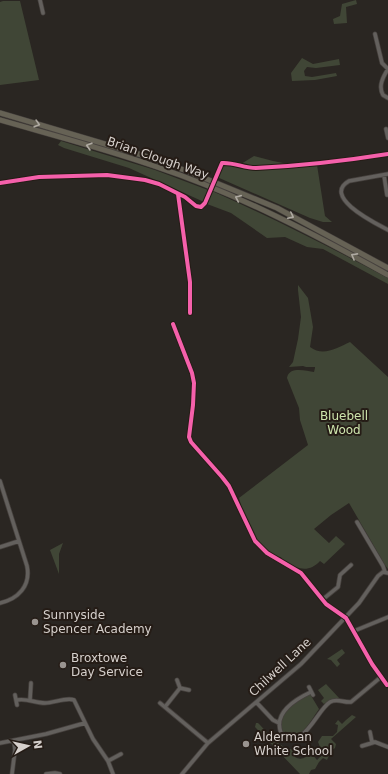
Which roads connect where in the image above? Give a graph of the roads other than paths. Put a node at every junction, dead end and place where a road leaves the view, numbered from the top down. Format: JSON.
{"nodes":[{"id":1,"x":40,"y":0,"type":"edge"},
{"id":2,"x":43,"y":13,"type":"dead end"},
{"id":3,"x":377,"y":37,"type":"dead end"},
{"id":4,"x":388,"y":69,"type":"edge"},
{"id":5,"x":388,"y":98,"type":"edge"},
{"id":6,"x":0,"y":113,"type":"edge"},
{"id":7,"x":0,"y":120,"type":"edge"},
{"id":8,"x":386,"y":128,"type":"edge"},
{"id":9,"x":388,"y":138,"type":"edge"},
{"id":10,"x":388,"y":154,"type":"edge"},
{"id":11,"x":315,"y":164,"type":"dead end"},
{"id":12,"x":386,"y":175,"type":"edge"},
{"id":13,"x":386,"y":195,"type":"edge"},
{"id":14,"x":388,"y":230,"type":"edge"},
{"id":15,"x":388,"y":268,"type":"edge"},
{"id":16,"x":388,"y":275,"type":"edge"},
{"id":17,"x":173,"y":324,"type":"dead end"},
{"id":18,"x":0,"y":481,"type":"edge"},
{"id":19,"x":2,"y":496,"type":"edge"},
{"id":20,"x":357,"y":522,"type":"dead end"},
{"id":21,"x":19,"y":541,"type":"junction"},
{"id":22,"x":0,"y":547,"type":"edge"},
{"id":23,"x":351,"y":565,"type":"dead end"},
{"id":24,"x":386,"y":572,"type":"edge"},
{"id":25,"x":322,"y":600,"type":"junction"},
{"id":26,"x":0,"y":603,"type":"edge"},
{"id":27,"x":388,"y":617,"type":"edge"},
{"id":28,"x":346,"y":618,"type":"junction"},
{"id":29,"x":354,"y":631,"type":"junction"},
{"id":30,"x":381,"y":677,"type":"junction"},
{"id":31,"x":177,"y":680,"type":"dead end"},
{"id":32,"x":31,"y":682,"type":"dead end"},
{"id":33,"x":387,"y":685,"type":"dead end"},
{"id":34,"x":309,"y":687,"type":"dead end"},
{"id":35,"x":180,"y":688,"type":"junction"},
{"id":36,"x":189,"y":690,"type":"dead end"},
{"id":37,"x":15,"y":695,"type":"dead end"},
{"id":38,"x":17,"y":700,"type":"junction"},
{"id":39,"x":30,"y":700,"type":"junction"},
{"id":40,"x":160,"y":703,"type":"dead end"},
{"id":41,"x":257,"y":703,"type":"junction"},
{"id":42,"x":17,"y":705,"type":"dead end"},
{"id":43,"x":165,"y":707,"type":"junction"},
{"id":44,"x":85,"y":723,"type":"junction"},
{"id":45,"x":280,"y":723,"type":"junction"},
{"id":46,"x":370,"y":732,"type":"dead end"},
{"id":47,"x":14,"y":741,"type":"junction"},
{"id":48,"x":372,"y":742,"type":"junction"},
{"id":49,"x":0,"y":743,"type":"edge"},
{"id":50,"x":208,"y":743,"type":"junction"},
{"id":51,"x":362,"y":746,"type":"dead end"},
{"id":52,"x":388,"y":747,"type":"edge"},
{"id":53,"x":121,"y":754,"type":"dead end"},
{"id":54,"x":108,"y":762,"type":"junction"},
{"id":55,"x":12,"y":774,"type":"edge"},
{"id":56,"x":46,"y":774,"type":"edge"},
{"id":57,"x":60,"y":774,"type":"edge"},
{"id":58,"x":113,"y":774,"type":"edge"},
{"id":59,"x":182,"y":774,"type":"edge"}],
"edges":[{"from":1,"to":2,"type":"street"},
{"from":3,"to":4,"type":"street"},
{"from":4,"to":5,"type":"street"},
{"from":6,"to":15,"type":"highway","name":"Brian Clough Way","one_way":true},
{"from":16,"to":7,"type":"highway","name":"Brian Clough Way","one_way":true},
{"from":8,"to":9,"type":"street"},
{"from":10,"to":11,"type":"street"},
{"from":12,"to":13,"type":"street"},
{"from":12,"to":14,"type":"street"},
{"from":17,"to":25,"type":"street"},
{"from":18,"to":19,"type":"street"},
{"from":19,"to":21,"type":"street"},
{"from":20,"to":24,"type":"street"},
{"from":21,"to":22,"type":"street"},
{"from":21,"to":26,"type":"street"},
{"from":23,"to":25,"type":"street"},
{"from":24,"to":28,"type":"street","name":"Chilwell Lane"},
{"from":25,"to":28,"type":"street"},
{"from":27,"to":29,"type":"street"},
{"from":28,"to":29,"type":"street"},
{"from":28,"to":41,"type":"street","name":"Chilwell Lane"},
{"from":29,"to":30,"type":"street"},
{"from":30,"to":33,"type":"street"},
{"from":30,"to":45,"type":"street"},
{"from":31,"to":35,"type":"street"},
{"from":32,"to":39,"type":"street"},
{"from":34,"to":45,"type":"street"},
{"from":35,"to":36,"type":"street"},
{"from":35,"to":43,"type":"street"},
{"from":37,"to":38,"type":"street"},
{"from":38,"to":39,"type":"street"},
{"from":38,"to":42,"type":"street"},
{"from":39,"to":44,"type":"street"},
{"from":40,"to":43,"type":"street"},
{"from":41,"to":45,"type":"street"},
{"from":41,"to":50,"type":"street","name":"Chilwell Lane"},
{"from":43,"to":50,"type":"street"},
{"from":44,"to":47,"type":"street"},
{"from":44,"to":54,"type":"street"},
{"from":46,"to":48,"type":"street"},
{"from":47,"to":49,"type":"street"},
{"from":47,"to":55,"type":"street"},
{"from":48,"to":51,"type":"street"},
{"from":48,"to":52,"type":"street"},
{"from":50,"to":59,"type":"street","name":"Chilwell Lane"},
{"from":53,"to":54,"type":"street"},
{"from":54,"to":58,"type":"street"},
{"from":56,"to":57,"type":"street"}]}
